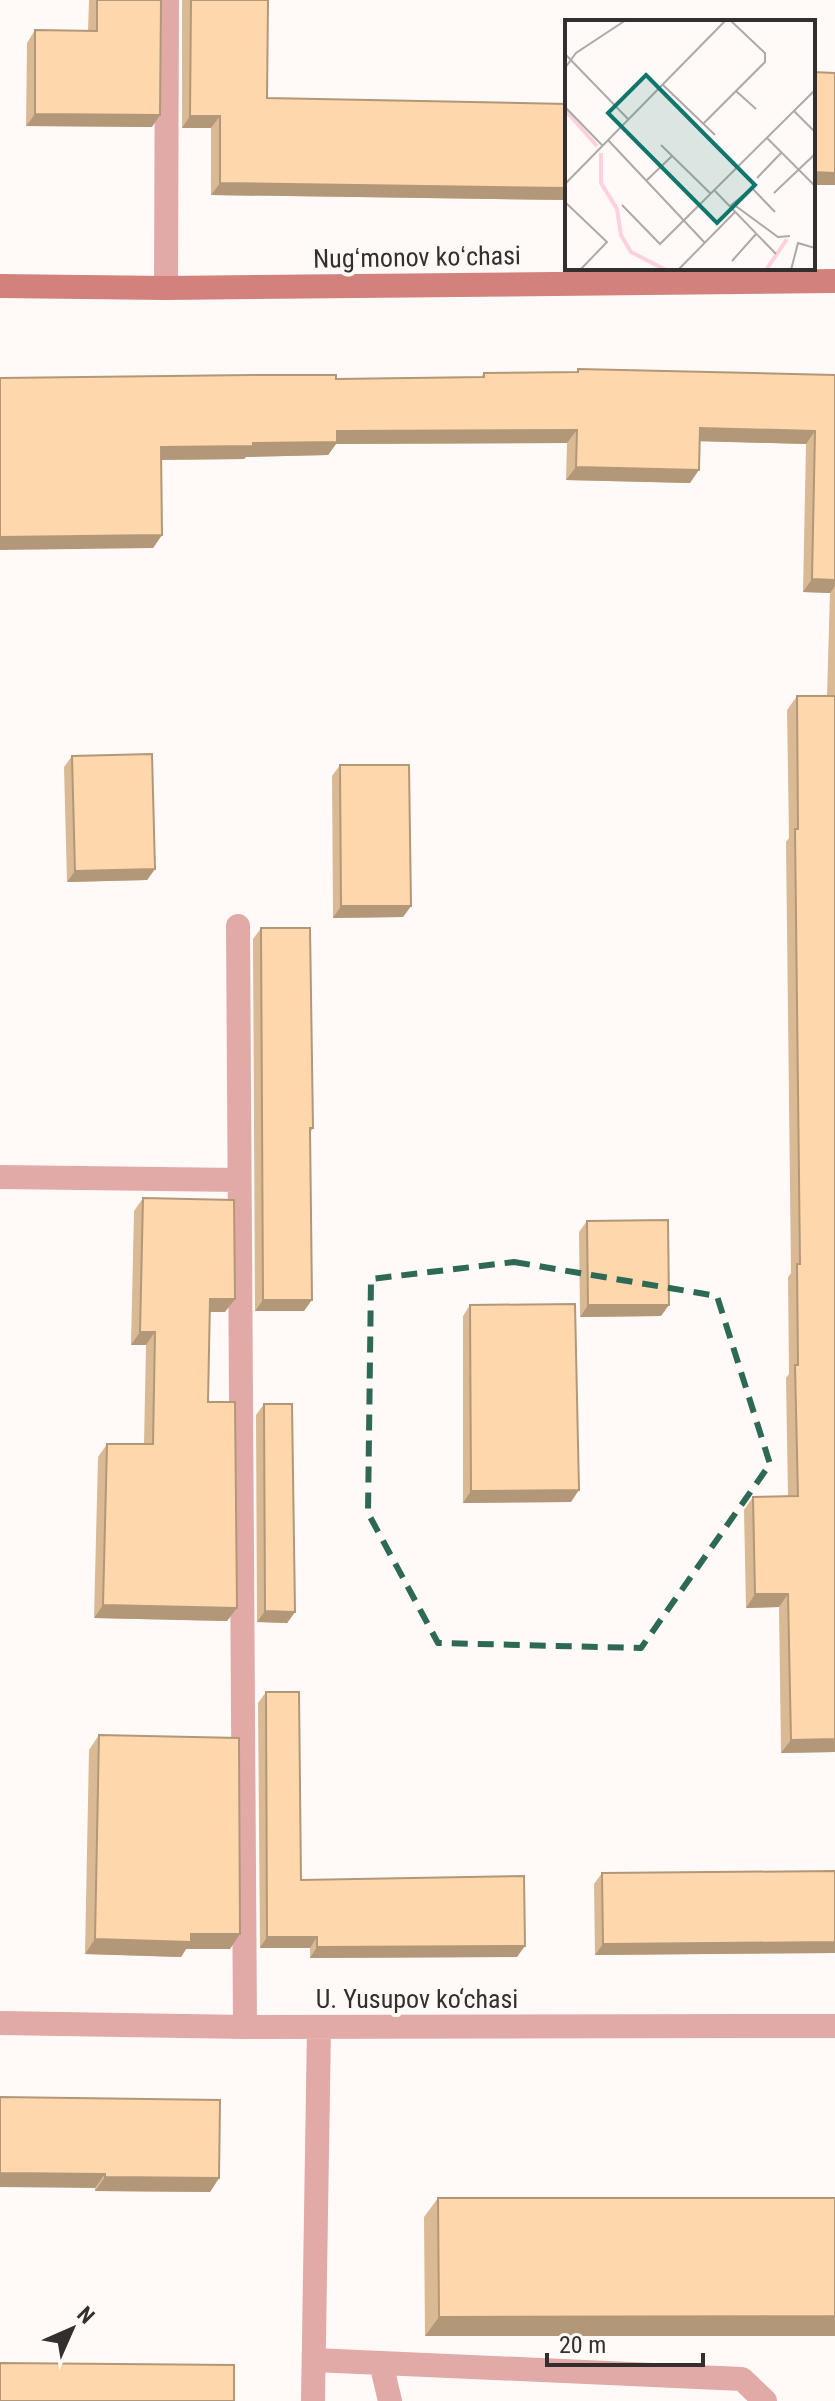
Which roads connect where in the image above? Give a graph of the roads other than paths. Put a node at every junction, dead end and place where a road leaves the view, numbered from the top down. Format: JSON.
{"nodes":[{"id":1,"x":167,"y":0,"type":"edge"},
{"id":2,"x":835,"y":281,"type":"edge"},
{"id":3,"x":0,"y":286,"type":"edge"},
{"id":4,"x":166,"y":288,"type":"junction"},
{"id":5,"x":238,"y":926,"type":"dead end"},
{"id":6,"x":0,"y":1177,"type":"edge"},
{"id":7,"x":239,"y":1180,"type":"junction"},
{"id":8,"x":0,"y":2023,"type":"edge"},
{"id":9,"x":835,"y":2026,"type":"edge"},
{"id":10,"x":245,"y":2027,"type":"junction"},
{"id":11,"x":319,"y":2027,"type":"junction"},
{"id":12,"x":314,"y":2360,"type":"junction"},
{"id":13,"x":381,"y":2363,"type":"junction"},
{"id":14,"x":313,"y":2401,"type":"edge"},
{"id":15,"x":390,"y":2401,"type":"edge"},
{"id":16,"x":765,"y":2401,"type":"edge"}],
"edges":[{"from":1,"to":4,"type":"street"},
{"from":2,"to":4,"type":"main road","name":"Nugʻmonov koʻchasi"},
{"from":3,"to":4,"type":"main road","name":"Nugʻmonov koʻchasi"},
{"from":5,"to":7,"type":"street"},
{"from":6,"to":7,"type":"street"},
{"from":7,"to":10,"type":"street"},
{"from":8,"to":10,"type":"street","name":"U. Yusupov ko‘chasi"},
{"from":9,"to":11,"type":"street","name":"U. Yusupov ko‘chasi"},
{"from":10,"to":11,"type":"street","name":"U. Yusupov ko‘chasi"},
{"from":11,"to":12,"type":"street"},
{"from":12,"to":13,"type":"street"},
{"from":12,"to":14,"type":"street"},
{"from":13,"to":15,"type":"street"},
{"from":13,"to":16,"type":"street"}]}
